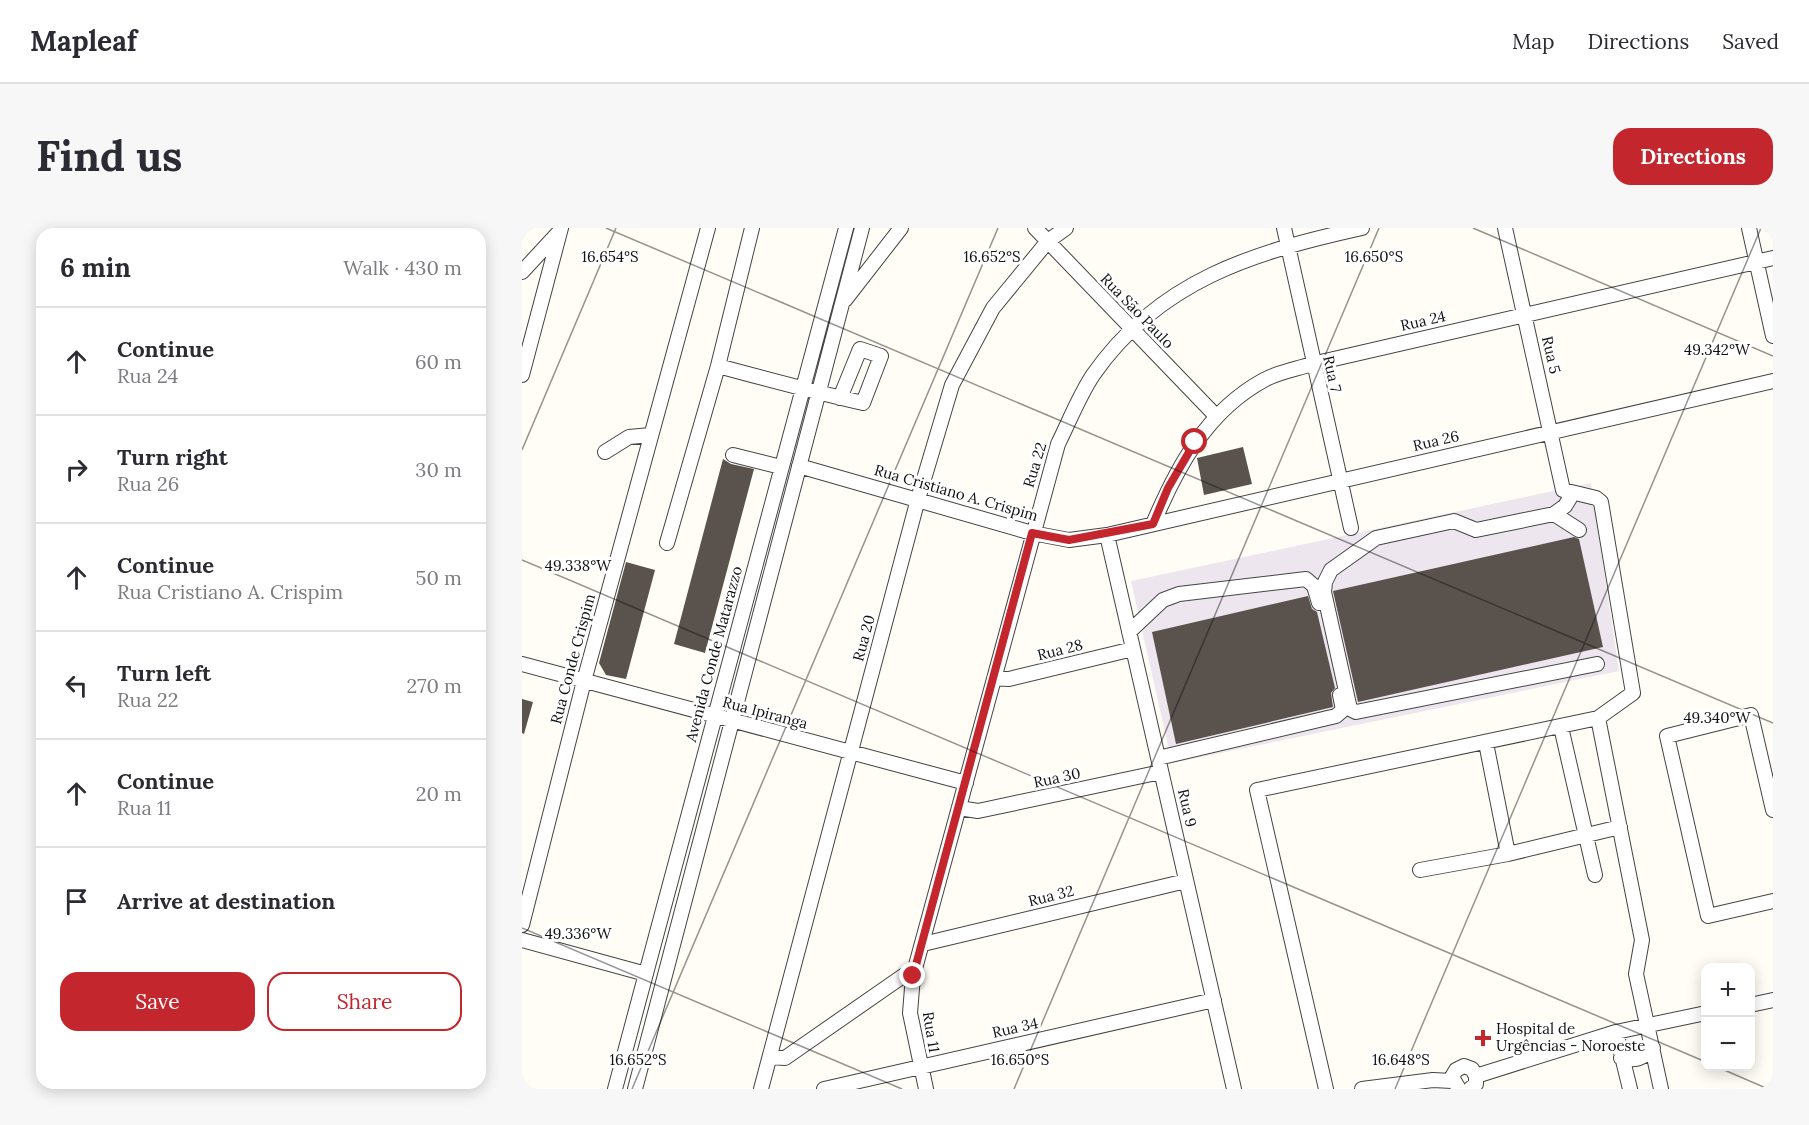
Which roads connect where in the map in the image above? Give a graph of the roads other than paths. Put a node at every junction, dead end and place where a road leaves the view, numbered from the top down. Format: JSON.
{"nodes":[{"id":1,"x":708,"y":228,"type":"edge"},
{"id":2,"x":752,"y":228,"type":"edge"},
{"id":3,"x":846,"y":228,"type":"edge"},
{"id":4,"x":862,"y":228,"type":"edge"},
{"id":5,"x":901,"y":228,"type":"edge"},
{"id":6,"x":1035,"y":228,"type":"edge"},
{"id":7,"x":1066,"y":228,"type":"edge"},
{"id":8,"x":1284,"y":228,"type":"edge"},
{"id":9,"x":1362,"y":228,"type":"edge"},
{"id":10,"x":1505,"y":228,"type":"edge"},
{"id":11,"x":1749,"y":228,"type":"edge"},
{"id":12,"x":560,"y":229,"type":"edge"},
{"id":13,"x":1048,"y":241,"type":"junction"},
{"id":14,"x":1287,"y":245,"type":"junction"},
{"id":15,"x":1773,"y":258,"type":"edge"},
{"id":16,"x":1756,"y":262,"type":"junction"},
{"id":17,"x":522,"y":272,"type":"edge"},
{"id":18,"x":840,"y":306,"type":"junction"},
{"id":19,"x":1525,"y":315,"type":"junction"},
{"id":20,"x":1131,"y":328,"type":"junction"},
{"id":21,"x":1773,"y":336,"type":"edge"},
{"id":22,"x":1312,"y":364,"type":"junction"},
{"id":23,"x":718,"y":366,"type":"junction"},
{"id":24,"x":522,"y":375,"type":"edge"},
{"id":25,"x":1773,"y":381,"type":"edge"},
{"id":26,"x":803,"y":389,"type":"junction"},
{"id":27,"x":818,"y":392,"type":"junction"},
{"id":28,"x":840,"y":398,"type":"dead end"},
{"id":29,"x":1216,"y":416,"type":"junction"},
{"id":30,"x":1552,"y":432,"type":"junction"},
{"id":31,"x":651,"y":435,"type":"junction"},
{"id":32,"x":605,"y":452,"type":"dead end"},
{"id":33,"x":733,"y":455,"type":"dead end"},
{"id":34,"x":798,"y":466,"type":"junction"},
{"id":35,"x":781,"y":468,"type":"junction"},
{"id":36,"x":1340,"y":480,"type":"junction"},
{"id":37,"x":1568,"y":492,"type":"junction"},
{"id":38,"x":918,"y":499,"type":"junction"},
{"id":39,"x":1554,"y":514,"type":"junction"},
{"id":40,"x":1153,"y":524,"type":"junction"},
{"id":41,"x":1351,"y":528,"type":"dead end"},
{"id":42,"x":1579,"y":530,"type":"dead end"},
{"id":43,"x":1032,"y":533,"type":"junction"},
{"id":44,"x":1107,"y":535,"type":"junction"},
{"id":45,"x":668,"y":543,"type":"dead end"},
{"id":46,"x":1129,"y":632,"type":"junction"},
{"id":47,"x":1133,"y":649,"type":"junction"},
{"id":48,"x":522,"y":664,"type":"edge"},
{"id":49,"x":1597,"y":664,"type":"dead end"},
{"id":50,"x":994,"y":678,"type":"junction"},
{"id":51,"x":584,"y":681,"type":"junction"},
{"id":52,"x":714,"y":716,"type":"junction"},
{"id":53,"x":1598,"y":718,"type":"junction"},
{"id":54,"x":732,"y":721,"type":"junction"},
{"id":55,"x":1561,"y":727,"type":"junction"},
{"id":56,"x":1486,"y":743,"type":"junction"},
{"id":57,"x":851,"y":753,"type":"junction"},
{"id":58,"x":1158,"y":758,"type":"junction"},
{"id":59,"x":1161,"y":772,"type":"junction"},
{"id":60,"x":966,"y":783,"type":"junction"},
{"id":61,"x":959,"y":808,"type":"junction"},
{"id":62,"x":1773,"y":810,"type":"edge"},
{"id":63,"x":1620,"y":827,"type":"junction"},
{"id":64,"x":1588,"y":835,"type":"junction"},
{"id":65,"x":1508,"y":854,"type":"junction"},
{"id":66,"x":1420,"y":870,"type":"dead end"},
{"id":67,"x":1595,"y":875,"type":"dead end"},
{"id":68,"x":1186,"y":881,"type":"junction"},
{"id":69,"x":1773,"y":901,"type":"edge"},
{"id":70,"x":522,"y":925,"type":"edge"},
{"id":71,"x":522,"y":940,"type":"edge"},
{"id":72,"x":923,"y":944,"type":"junction"},
{"id":73,"x":646,"y":974,"type":"junction"},
{"id":74,"x":913,"y":976,"type":"junction"},
{"id":75,"x":1214,"y":1000,"type":"junction"},
{"id":76,"x":1773,"y":1000,"type":"edge"},
{"id":77,"x":1755,"y":1004,"type":"edge"},
{"id":78,"x":1701,"y":1014,"type":"edge"},
{"id":79,"x":1648,"y":1024,"type":"junction"},
{"id":80,"x":1616,"y":1032,"type":"junction"},
{"id":81,"x":1653,"y":1048,"type":"junction"},
{"id":82,"x":770,"y":1057,"type":"junction"},
{"id":83,"x":1621,"y":1058,"type":"junction"},
{"id":84,"x":921,"y":1066,"type":"junction"},
{"id":85,"x":1476,"y":1076,"type":"junction"},
{"id":86,"x":1455,"y":1085,"type":"edge"},
{"id":87,"x":615,"y":1089,"type":"edge"},
{"id":88,"x":635,"y":1089,"type":"edge"},
{"id":89,"x":761,"y":1089,"type":"edge"},
{"id":90,"x":824,"y":1089,"type":"edge"},
{"id":91,"x":926,"y":1089,"type":"edge"},
{"id":92,"x":1234,"y":1089,"type":"edge"},
{"id":93,"x":1326,"y":1089,"type":"edge"},
{"id":94,"x":1362,"y":1089,"type":"edge"},
{"id":95,"x":1470,"y":1089,"type":"edge"},
{"id":96,"x":1630,"y":1089,"type":"edge"},
{"id":97,"x":1661,"y":1089,"type":"edge"}],
"edges":[{"from":1,"to":31,"type":"street","name":"Rua Conde Crispim"},
{"from":2,"to":23,"type":"street"},
{"from":3,"to":26,"type":"street","name":"Avenida Conde Matarazzo"},
{"from":4,"to":18,"type":"street"},
{"from":5,"to":18,"type":"street"},
{"from":6,"to":13,"type":"street","name":"Rua São Paulo"},
{"from":7,"to":13,"type":"street","name":"Rua 20"},
{"from":8,"to":14,"type":"street","name":"Rua 7"},
{"from":9,"to":14,"type":"street","name":"Rua 22"},
{"from":10,"to":19,"type":"street","name":"Rua 5"},
{"from":11,"to":16,"type":"street"},
{"from":12,"to":17,"type":"street"},
{"from":12,"to":24,"type":"street"},
{"from":13,"to":20,"type":"street","name":"Rua São Paulo"},
{"from":13,"to":38,"type":"street","name":"Rua 20"},
{"from":14,"to":20,"type":"street","name":"Rua 22"},
{"from":14,"to":22,"type":"street","name":"Rua 7"},
{"from":15,"to":16,"type":"street","name":"Rua 24"},
{"from":16,"to":19,"type":"street","name":"Rua 24"},
{"from":16,"to":21,"type":"street"},
{"from":18,"to":27,"type":"street"},
{"from":19,"to":22,"type":"street","name":"Rua 24"},
{"from":19,"to":30,"type":"street","name":"Rua 5"},
{"from":20,"to":29,"type":"street","name":"Rua São Paulo"},
{"from":20,"to":43,"type":"street","name":"Rua 22"},
{"from":22,"to":29,"type":"street","name":"Rua 24"},
{"from":22,"to":36,"type":"street","name":"Rua 7"},
{"from":23,"to":26,"type":"street"},
{"from":23,"to":45,"type":"street"},
{"from":25,"to":30,"type":"street","name":"Rua 26"},
{"from":26,"to":27,"type":"street"},
{"from":26,"to":35,"type":"street","name":"Avenida Conde Matarazzo"},
{"from":27,"to":28,"type":"street"},
{"from":27,"to":34,"type":"street"},
{"from":29,"to":40,"type":"street","name":"Rua 24"},
{"from":30,"to":36,"type":"street","name":"Rua 26"},
{"from":30,"to":37,"type":"street","name":"Rua 5"},
{"from":31,"to":32,"type":"street"},
{"from":31,"to":51,"type":"street","name":"Rua Conde Crispim"},
{"from":33,"to":35,"type":"street"},
{"from":34,"to":38,"type":"street","name":"Rua Cristiano A. Crispim"},
{"from":34,"to":54,"type":"street"},
{"from":35,"to":52,"type":"street","name":"Avenida Conde Matarazzo"},
{"from":36,"to":40,"type":"street","name":"Rua 26"},
{"from":36,"to":41,"type":"street","name":"Rua 7"},
{"from":37,"to":39,"type":"street"},
{"from":37,"to":53,"type":"street"},
{"from":38,"to":43,"type":"street","name":"Rua Cristiano A. Crispim"},
{"from":38,"to":57,"type":"street","name":"Rua 20"},
{"from":39,"to":42,"type":"street"},
{"from":39,"to":49,"type":"street"},
{"from":40,"to":44,"type":"street","name":"Rua 26"},
{"from":43,"to":44,"type":"street","name":"Rua Cristiano A. Crispim"},
{"from":43,"to":50,"type":"street","name":"Rua 22"},
{"from":44,"to":46,"type":"street","name":"Rua 9"},
{"from":46,"to":47,"type":"street","name":"Rua 9"},
{"from":46,"to":58,"type":"street"},
{"from":47,"to":50,"type":"street","name":"Rua 28"},
{"from":47,"to":58,"type":"street","name":"Rua 9"},
{"from":48,"to":51,"type":"street","name":"Rua Ipiranga"},
{"from":50,"to":60,"type":"street","name":"Rua 22"},
{"from":51,"to":52,"type":"street","name":"Rua Ipiranga"},
{"from":51,"to":70,"type":"street","name":"Rua Conde Crispim"},
{"from":52,"to":54,"type":"street","name":"Rua Ipiranga"},
{"from":52,"to":73,"type":"street","name":"Avenida Conde Matarazzo"},
{"from":53,"to":55,"type":"street"},
{"from":53,"to":63,"type":"street"},
{"from":54,"to":57,"type":"street","name":"Rua Ipiranga"},
{"from":54,"to":88,"type":"street"},
{"from":55,"to":56,"type":"street"},
{"from":55,"to":64,"type":"street"},
{"from":56,"to":65,"type":"street"},
{"from":56,"to":93,"type":"street"},
{"from":57,"to":60,"type":"street","name":"Rua Ipiranga"},
{"from":57,"to":82,"type":"street","name":"Rua 20"},
{"from":58,"to":59,"type":"street","name":"Rua 9"},
{"from":59,"to":61,"type":"street","name":"Rua 30"},
{"from":59,"to":68,"type":"street","name":"Rua 9"},
{"from":60,"to":61,"type":"street","name":"Rua 22"},
{"from":61,"to":72,"type":"street","name":"Rua 22"},
{"from":62,"to":69,"type":"street"},
{"from":63,"to":64,"type":"street"},
{"from":63,"to":79,"type":"street"},
{"from":64,"to":65,"type":"street"},
{"from":64,"to":67,"type":"street"},
{"from":65,"to":66,"type":"street"},
{"from":68,"to":72,"type":"street","name":"Rua 32"},
{"from":68,"to":75,"type":"street","name":"Rua 9"},
{"from":71,"to":73,"type":"street"},
{"from":72,"to":74,"type":"street","name":"Rua 11"},
{"from":73,"to":87,"type":"street","name":"Avenida Conde Matarazzo"},
{"from":74,"to":82,"type":"street"},
{"from":74,"to":84,"type":"street","name":"Rua 11"},
{"from":75,"to":84,"type":"street","name":"Rua 34"},
{"from":75,"to":92,"type":"street","name":"Rua 9"},
{"from":76,"to":77,"type":"street"},
{"from":78,"to":79,"type":"street"},
{"from":79,"to":80,"type":"street"},
{"from":79,"to":81,"type":"street"},
{"from":80,"to":83,"type":"street"},
{"from":80,"to":85,"type":"street"},
{"from":81,"to":83,"type":"street"},
{"from":81,"to":97,"type":"street"},
{"from":82,"to":89,"type":"street","name":"Rua 20"},
{"from":83,"to":96,"type":"street"},
{"from":84,"to":90,"type":"street","name":"Rua 34"},
{"from":84,"to":91,"type":"street","name":"Rua 11"},
{"from":85,"to":86,"type":"street"},
{"from":85,"to":95,"type":"street"},
{"from":86,"to":94,"type":"street"}]}
